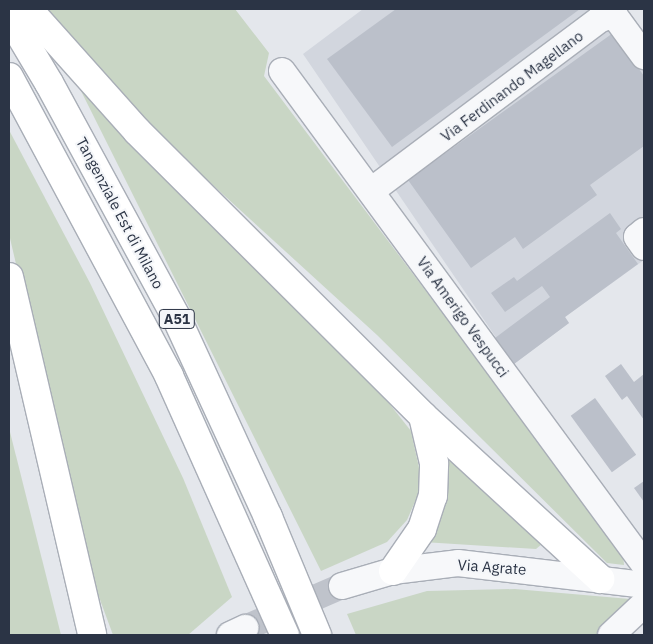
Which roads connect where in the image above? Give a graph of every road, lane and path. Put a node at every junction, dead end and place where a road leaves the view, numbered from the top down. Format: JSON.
{"nodes":[{"id":1,"x":28,"y":9,"type":"edge"},
{"id":2,"x":9,"y":16,"type":"edge"},
{"id":3,"x":644,"y":56,"type":"edge"},
{"id":4,"x":282,"y":71,"type":"dead end"},
{"id":5,"x":9,"y":77,"type":"edge"},
{"id":6,"x":371,"y":191,"type":"junction"},
{"id":7,"x":644,"y":231,"type":"edge"},
{"id":8,"x":644,"y":247,"type":"edge"},
{"id":9,"x":9,"y":277,"type":"edge"},
{"id":10,"x":423,"y":416,"type":"junction"},
{"id":11,"x":644,"y":564,"type":"edge"},
{"id":12,"x":393,"y":571,"type":"junction"},
{"id":13,"x":600,"y":579,"type":"junction"},
{"id":14,"x":644,"y":585,"type":"edge"},
{"id":15,"x":342,"y":586,"type":"tunnel mouth"},
{"id":16,"x":642,"y":610,"type":"edge"},
{"id":17,"x":92,"y":635,"type":"edge"},
{"id":18,"x":285,"y":635,"type":"edge"},
{"id":19,"x":318,"y":635,"type":"edge"},
{"id":20,"x":611,"y":635,"type":"edge"}],
"edges":[{"from":1,"to":10,"type":"highway"},
{"from":2,"to":19,"type":"highway","name":"Tangenziale Est di Milano","number":"A51"},
{"from":3,"to":6,"type":"street","name":"Via Ferdinando Magellano"},
{"from":4,"to":6,"type":"street","name":"Via Amerigo Vespucci"},
{"from":5,"to":18,"type":"highway","name":"Tangenziale Est di Milano","number":"A51"},
{"from":6,"to":11,"type":"street","name":"Via Amerigo Vespucci"},
{"from":7,"to":8,"type":"street"},
{"from":9,"to":17,"type":"highway"},
{"from":10,"to":12,"type":"highway"},
{"from":10,"to":13,"type":"highway"},
{"from":12,"to":13,"type":"street","name":"Via Agrate"},
{"from":12,"to":15,"type":"street","name":"Via Agrate"},
{"from":13,"to":14,"type":"street","name":"Via Agrate"},
{"from":16,"to":20,"type":"street"}]}
